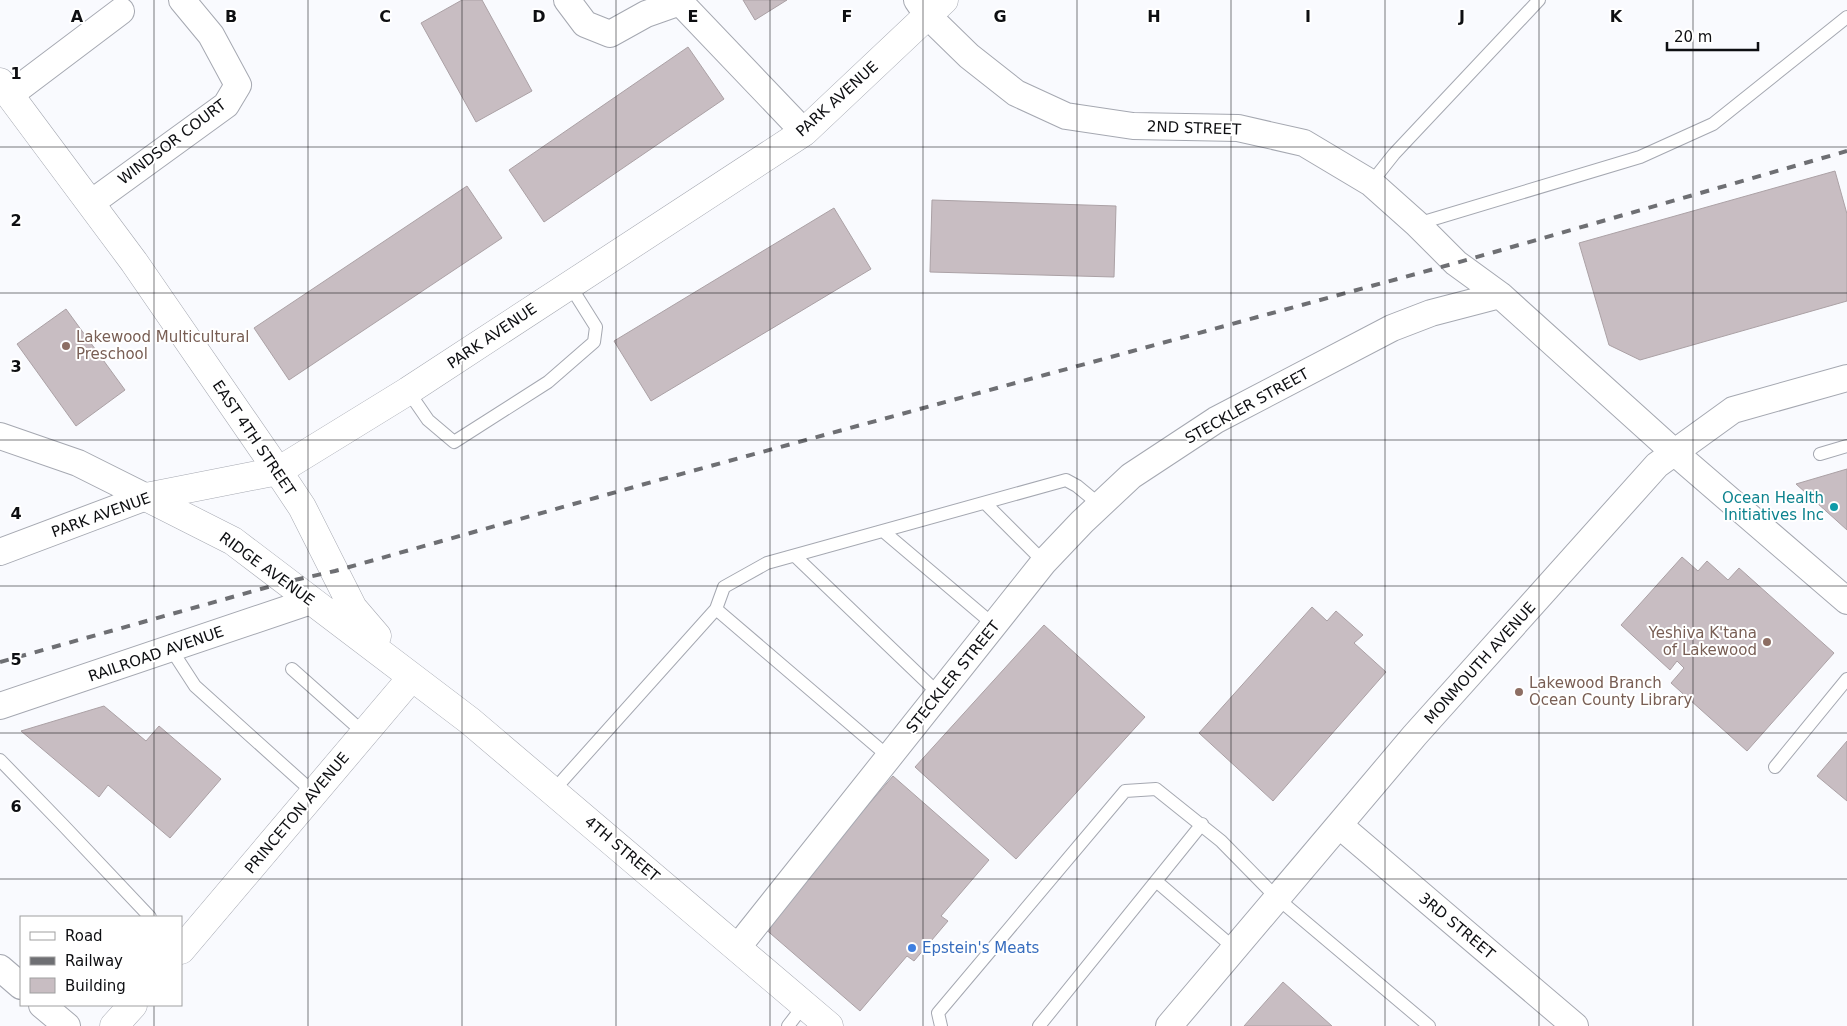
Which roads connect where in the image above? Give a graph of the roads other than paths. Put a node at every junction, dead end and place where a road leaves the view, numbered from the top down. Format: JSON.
{"nodes":[{"id":1,"x":182,"y":0,"type":"edge"},
{"id":2,"x":567,"y":0,"type":"edge"},
{"id":3,"x":1539,"y":0,"type":"edge"},
{"id":4,"x":679,"y":1,"type":"edge"},
{"id":5,"x":930,"y":5,"type":"edge"},
{"id":6,"x":121,"y":11,"type":"dead end"},
{"id":7,"x":1847,"y":17,"type":"edge"},
{"id":8,"x":5,"y":88,"type":"edge"},
{"id":9,"x":804,"y":132,"type":"junction"},
{"id":10,"x":1371,"y":183,"type":"junction"},
{"id":11,"x":91,"y":203,"type":"junction"},
{"id":12,"x":1418,"y":224,"type":"junction"},
{"id":13,"x":569,"y":284,"type":"junction"},
{"id":14,"x":1500,"y":295,"type":"junction"},
{"id":15,"x":1847,"y":378,"type":"edge"},
{"id":16,"x":408,"y":391,"type":"junction"},
{"id":17,"x":0,"y":436,"type":"edge"},
{"id":18,"x":1847,"y":446,"type":"edge"},
{"id":19,"x":1674,"y":452,"type":"junction"},
{"id":20,"x":1820,"y":454,"type":"dead end"},
{"id":21,"x":278,"y":471,"type":"junction"},
{"id":22,"x":146,"y":497,"type":"junction"},
{"id":23,"x":985,"y":503,"type":"junction"},
{"id":24,"x":1100,"y":505,"type":"junction"},
{"id":25,"x":883,"y":531,"type":"junction"},
{"id":26,"x":0,"y":552,"type":"edge"},
{"id":27,"x":795,"y":556,"type":"junction"},
{"id":28,"x":1044,"y":562,"type":"junction"},
{"id":29,"x":311,"y":601,"type":"junction"},
{"id":30,"x":1847,"y":601,"type":"edge"},
{"id":31,"x":716,"y":609,"type":"junction"},
{"id":32,"x":994,"y":625,"type":"junction"},
{"id":33,"x":172,"y":649,"type":"junction"},
{"id":34,"x":292,"y":669,"type":"dead end"},
{"id":35,"x":412,"y":677,"type":"junction"},
{"id":36,"x":1847,"y":679,"type":"edge"},
{"id":37,"x":939,"y":694,"type":"junction"},
{"id":38,"x":0,"y":706,"type":"edge"},
{"id":39,"x":364,"y":733,"type":"junction"},
{"id":40,"x":889,"y":757,"type":"junction"},
{"id":41,"x":0,"y":760,"type":"edge"},
{"id":42,"x":1775,"y":766,"type":"dead end"},
{"id":43,"x":553,"y":791,"type":"junction"},
{"id":44,"x":314,"y":792,"type":"junction"},
{"id":45,"x":1202,"y":824,"type":"junction"},
{"id":46,"x":1339,"y":825,"type":"junction"},
{"id":47,"x":1156,"y":881,"type":"junction"},
{"id":48,"x":1276,"y":898,"type":"junction"},
{"id":49,"x":149,"y":916,"type":"edge"},
{"id":50,"x":737,"y":948,"type":"junction"},
{"id":51,"x":1234,"y":948,"type":"junction"},
{"id":52,"x":182,"y":949,"type":"edge"},
{"id":53,"x":0,"y":968,"type":"edge"},
{"id":54,"x":20,"y":985,"type":"edge"},
{"id":55,"x":43,"y":1006,"type":"edge"},
{"id":56,"x":132,"y":1006,"type":"edge"},
{"id":57,"x":796,"y":1016,"type":"edge"},
{"id":58,"x":67,"y":1026,"type":"edge"},
{"id":59,"x":114,"y":1026,"type":"edge"},
{"id":60,"x":829,"y":1026,"type":"edge"},
{"id":61,"x":941,"y":1026,"type":"edge"},
{"id":62,"x":1039,"y":1026,"type":"edge"},
{"id":63,"x":1169,"y":1026,"type":"edge"},
{"id":64,"x":1429,"y":1026,"type":"edge"},
{"id":65,"x":1575,"y":1026,"type":"edge"}],
"edges":[{"from":1,"to":11,"type":"street","name":"WINDSOR COURT"},
{"from":2,"to":4,"type":"street"},
{"from":3,"to":10,"type":"lane"},
{"from":4,"to":9,"type":"street"},
{"from":5,"to":9,"type":"street","name":"PARK AVENUE"},
{"from":5,"to":10,"type":"street","name":"2ND STREET"},
{"from":6,"to":8,"type":"street"},
{"from":7,"to":12,"type":"lane"},
{"from":8,"to":11,"type":"street","name":"EAST 4TH STREET"},
{"from":9,"to":13,"type":"street","name":"PARK AVENUE"},
{"from":10,"to":12,"type":"street","name":"2ND STREET"},
{"from":11,"to":21,"type":"street","name":"EAST 4TH STREET"},
{"from":12,"to":14,"type":"street","name":"2ND STREET"},
{"from":13,"to":16,"type":"street","name":"PARK AVENUE"},
{"from":13,"to":16,"type":"lane"},
{"from":14,"to":19,"type":"street"},
{"from":14,"to":24,"type":"street","name":"STECKLER STREET"},
{"from":15,"to":19,"type":"street","name":"MONMOUTH AVENUE"},
{"from":16,"to":21,"type":"street","name":"PARK AVENUE"},
{"from":17,"to":22,"type":"street","name":"RIDGE AVENUE"},
{"from":18,"to":20,"type":"lane"},
{"from":19,"to":30,"type":"street"},
{"from":19,"to":46,"type":"street","name":"MONMOUTH AVENUE"},
{"from":21,"to":22,"type":"street","name":"PARK AVENUE"},
{"from":21,"to":35,"type":"street","name":"EAST 4TH STREET"},
{"from":22,"to":26,"type":"street","name":"PARK AVENUE"},
{"from":22,"to":29,"type":"street","name":"RIDGE AVENUE"},
{"from":23,"to":24,"type":"lane"},
{"from":23,"to":25,"type":"lane"},
{"from":23,"to":28,"type":"lane"},
{"from":24,"to":28,"type":"street","name":"STECKLER STREET"},
{"from":25,"to":27,"type":"lane"},
{"from":25,"to":32,"type":"lane"},
{"from":27,"to":31,"type":"lane"},
{"from":27,"to":37,"type":"lane"},
{"from":28,"to":32,"type":"street","name":"STECKLER STREET"},
{"from":29,"to":33,"type":"street","name":"RAILROAD AVENUE"},
{"from":29,"to":35,"type":"street","name":"RIDGE AVENUE"},
{"from":31,"to":40,"type":"lane"},
{"from":31,"to":43,"type":"lane"},
{"from":32,"to":37,"type":"street","name":"STECKLER STREET"},
{"from":33,"to":38,"type":"street","name":"RAILROAD AVENUE"},
{"from":33,"to":44,"type":"lane"},
{"from":34,"to":39,"type":"lane"},
{"from":35,"to":39,"type":"street","name":"PRINCETON AVENUE"},
{"from":35,"to":43,"type":"street","name":"4TH STREET"},
{"from":36,"to":42,"type":"lane"},
{"from":37,"to":40,"type":"street","name":"STECKLER STREET"},
{"from":39,"to":44,"type":"street","name":"PRINCETON AVENUE"},
{"from":40,"to":50,"type":"street","name":"STECKLER STREET"},
{"from":41,"to":49,"type":"lane"},
{"from":43,"to":50,"type":"street","name":"4TH STREET"},
{"from":44,"to":52,"type":"street","name":"PRINCETON AVENUE"},
{"from":45,"to":47,"type":"lane"},
{"from":45,"to":48,"type":"lane"},
{"from":45,"to":61,"type":"lane"},
{"from":46,"to":48,"type":"street","name":"MONMOUTH AVENUE"},
{"from":46,"to":65,"type":"street","name":"3RD STREET"},
{"from":47,"to":51,"type":"lane"},
{"from":47,"to":62,"type":"lane"},
{"from":48,"to":51,"type":"street","name":"MONMOUTH AVENUE"},
{"from":48,"to":64,"type":"lane"},
{"from":50,"to":57,"type":"street","name":"4TH STREET"},
{"from":51,"to":63,"type":"street","name":"MONMOUTH AVENUE"},
{"from":53,"to":54,"type":"street"},
{"from":55,"to":58,"type":"street"},
{"from":56,"to":59,"type":"street"},
{"from":57,"to":60,"type":"street","name":"4TH STREET"}]}
